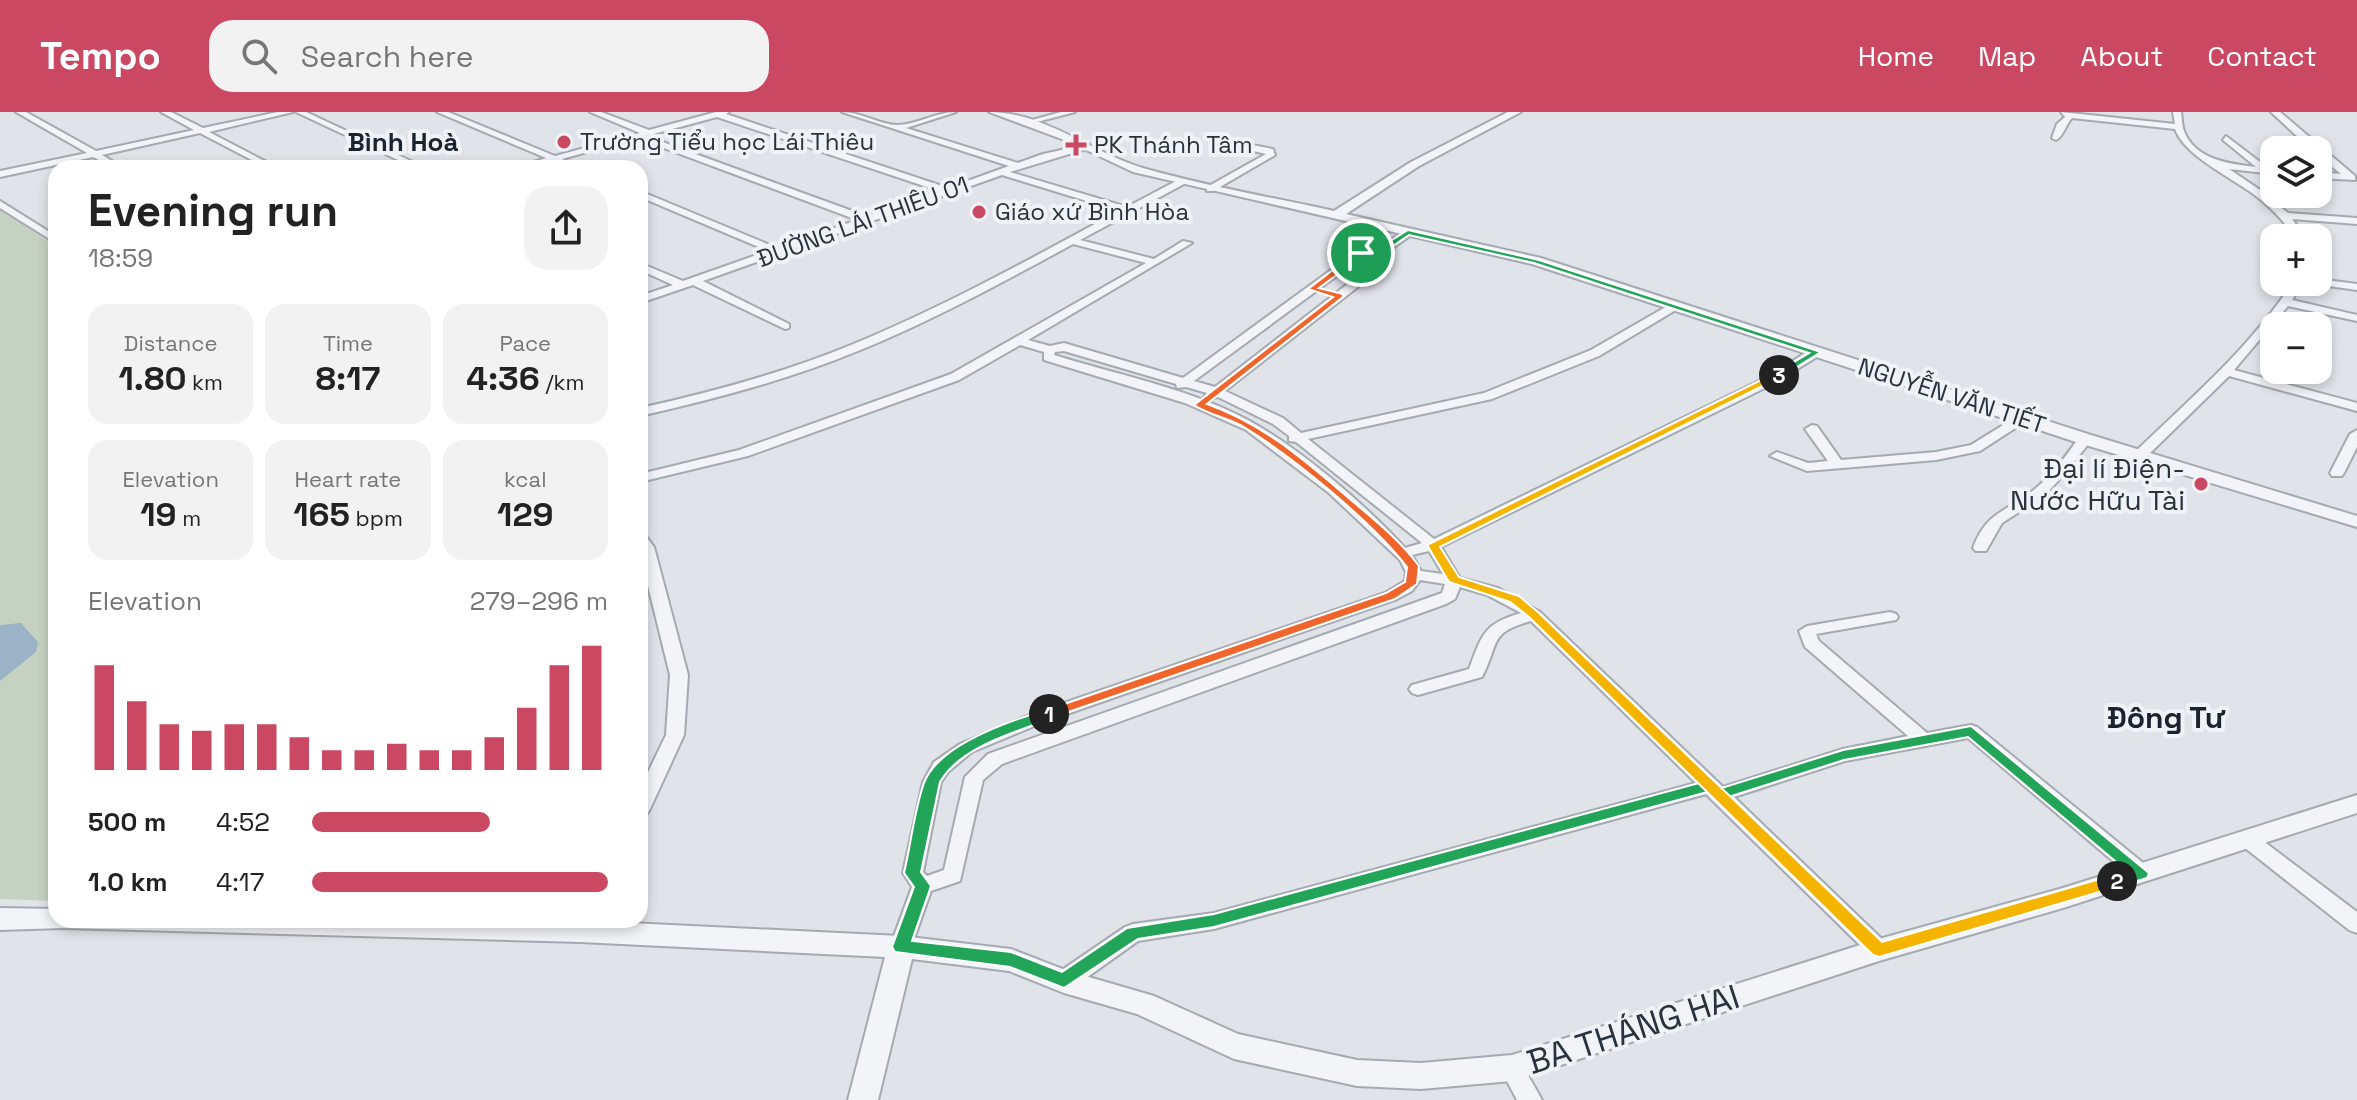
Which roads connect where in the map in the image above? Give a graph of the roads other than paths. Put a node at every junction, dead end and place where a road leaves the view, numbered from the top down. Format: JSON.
{"nodes":[{"id":1,"x":20,"y":112,"type":"edge"},
{"id":2,"x":165,"y":112,"type":"edge"},
{"id":3,"x":289,"y":112,"type":"edge"},
{"id":4,"x":300,"y":112,"type":"edge"},
{"id":5,"x":441,"y":112,"type":"edge"},
{"id":6,"x":594,"y":112,"type":"edge"},
{"id":7,"x":846,"y":112,"type":"edge"},
{"id":8,"x":952,"y":112,"type":"edge"},
{"id":9,"x":994,"y":112,"type":"edge"},
{"id":10,"x":1071,"y":112,"type":"edge"},
{"id":11,"x":1514,"y":112,"type":"edge"},
{"id":12,"x":2177,"y":112,"type":"edge"},
{"id":13,"x":2275,"y":112,"type":"edge"},
{"id":14,"x":721,"y":113,"type":"edge"},
{"id":15,"x":2066,"y":113,"type":"edge"},
{"id":16,"x":1029,"y":122,"type":"junction"},
{"id":17,"x":2179,"y":127,"type":"junction"},
{"id":18,"x":898,"y":128,"type":"junction"},
{"id":19,"x":204,"y":130,"type":"junction"},
{"id":20,"x":649,"y":133,"type":"junction"},
{"id":21,"x":638,"y":136,"type":"junction"},
{"id":22,"x":2302,"y":136,"type":"edge"},
{"id":23,"x":2056,"y":138,"type":"dead end"},
{"id":24,"x":2226,"y":138,"type":"dead end"},
{"id":25,"x":1219,"y":140,"type":"dead end"},
{"id":26,"x":1086,"y":146,"type":"junction"},
{"id":27,"x":96,"y":154,"type":"junction"},
{"id":28,"x":553,"y":159,"type":"junction"},
{"id":29,"x":67,"y":160,"type":"edge"},
{"id":30,"x":106,"y":160,"type":"edge"},
{"id":31,"x":259,"y":160,"type":"edge"},
{"id":32,"x":405,"y":160,"type":"edge"},
{"id":33,"x":549,"y":160,"type":"edge"},
{"id":34,"x":2332,"y":161,"type":"edge"},
{"id":35,"x":2260,"y":163,"type":"edge"},
{"id":36,"x":48,"y":164,"type":"edge"},
{"id":37,"x":1018,"y":166,"type":"junction"},
{"id":38,"x":2222,"y":166,"type":"junction"},
{"id":39,"x":2260,"y":169,"type":"edge"},
{"id":40,"x":1002,"y":172,"type":"junction"},
{"id":41,"x":0,"y":174,"type":"edge"},
{"id":42,"x":2332,"y":176,"type":"edge"},
{"id":43,"x":2354,"y":178,"type":"edge"},
{"id":44,"x":1181,"y":182,"type":"junction"},
{"id":45,"x":1210,"y":189,"type":"junction"},
{"id":46,"x":949,"y":191,"type":"junction"},
{"id":47,"x":648,"y":197,"type":"edge"},
{"id":48,"x":0,"y":204,"type":"edge"},
{"id":49,"x":1127,"y":210,"type":"junction"},
{"id":50,"x":1335,"y":216,"type":"junction"},
{"id":51,"x":2285,"y":216,"type":"junction"},
{"id":52,"x":867,"y":220,"type":"junction"},
{"id":53,"x":2357,"y":221,"type":"edge"},
{"id":54,"x":2291,"y":224,"type":"edge"},
{"id":55,"x":1408,"y":233,"type":"junction"},
{"id":56,"x":48,"y":235,"type":"edge"},
{"id":57,"x":1070,"y":240,"type":"junction"},
{"id":58,"x":1187,"y":243,"type":"dead end"},
{"id":59,"x":1381,"y":251,"type":"junction"},
{"id":60,"x":778,"y":252,"type":"junction"},
{"id":61,"x":1155,"y":262,"type":"junction"},
{"id":62,"x":648,"y":269,"type":"edge"},
{"id":63,"x":688,"y":283,"type":"junction"},
{"id":64,"x":2332,"y":284,"type":"edge"},
{"id":65,"x":2357,"y":287,"type":"edge"},
{"id":66,"x":1312,"y":289,"type":"junction"},
{"id":67,"x":1340,"y":296,"type":"junction"},
{"id":68,"x":2290,"y":296,"type":"edge"},
{"id":69,"x":648,"y":297,"type":"edge"},
{"id":70,"x":2287,"y":302,"type":"junction"},
{"id":71,"x":1675,"y":306,"type":"junction"},
{"id":72,"x":2357,"y":318,"type":"edge"},
{"id":73,"x":785,"y":326,"type":"dead end"},
{"id":74,"x":1249,"y":335,"type":"junction"},
{"id":75,"x":1020,"y":341,"type":"junction"},
{"id":76,"x":1279,"y":343,"type":"junction"},
{"id":77,"x":1050,"y":350,"type":"junction"},
{"id":78,"x":1816,"y":352,"type":"junction"},
{"id":79,"x":2224,"y":371,"type":"junction"},
{"id":80,"x":1185,"y":382,"type":"junction"},
{"id":81,"x":1217,"y":392,"type":"junction"},
{"id":82,"x":1167,"y":396,"type":"junction"},
{"id":83,"x":1199,"y":405,"type":"junction"},
{"id":84,"x":2357,"y":407,"type":"edge"},
{"id":85,"x":648,"y":410,"type":"edge"},
{"id":86,"x":2021,"y":418,"type":"junction"},
{"id":87,"x":1812,"y":429,"type":"dead end"},
{"id":88,"x":2357,"y":434,"type":"edge"},
{"id":89,"x":1301,"y":436,"type":"junction"},
{"id":90,"x":2085,"y":439,"type":"junction"},
{"id":91,"x":1278,"y":443,"type":"junction"},
{"id":92,"x":2140,"y":455,"type":"junction"},
{"id":93,"x":1777,"y":456,"type":"dead end"},
{"id":94,"x":1838,"y":465,"type":"junction"},
{"id":95,"x":2337,"y":473,"type":"dead end"},
{"id":96,"x":648,"y":476,"type":"edge"},
{"id":97,"x":2357,"y":522,"type":"edge"},
{"id":98,"x":1433,"y":545,"type":"junction"},
{"id":99,"x":1981,"y":548,"type":"dead end"},
{"id":100,"x":1404,"y":553,"type":"junction"},
{"id":101,"x":648,"y":555,"type":"edge"},
{"id":102,"x":1415,"y":575,"type":"junction"},
{"id":103,"x":1454,"y":580,"type":"junction"},
{"id":104,"x":1534,"y":615,"type":"junction"},
{"id":105,"x":1890,"y":617,"type":"dead end"},
{"id":106,"x":1418,"y":689,"type":"dead end"},
{"id":107,"x":1924,"y":740,"type":"junction"},
{"id":108,"x":1715,"y":790,"type":"junction"},
{"id":109,"x":648,"y":792,"type":"edge"},
{"id":110,"x":2357,"y":804,"type":"edge"},
{"id":111,"x":2247,"y":839,"type":"junction"},
{"id":112,"x":2141,"y":873,"type":"junction"},
{"id":113,"x":923,"y":886,"type":"junction"},
{"id":114,"x":0,"y":919,"type":"edge"},
{"id":115,"x":48,"y":920,"type":"edge"},
{"id":116,"x":2357,"y":924,"type":"edge"},
{"id":117,"x":613,"y":928,"type":"edge"},
{"id":118,"x":901,"y":947,"type":"junction"},
{"id":119,"x":1879,"y":950,"type":"junction"},
{"id":120,"x":1064,"y":981,"type":"junction"},
{"id":121,"x":1512,"y":1068,"type":"junction"},
{"id":122,"x":863,"y":1100,"type":"edge"},
{"id":123,"x":1530,"y":1100,"type":"edge"}],
"edges":[{"from":1,"to":27,"type":"street"},
{"from":2,"to":19,"type":"street"},
{"from":3,"to":19,"type":"street"},
{"from":4,"to":32,"type":"street"},
{"from":5,"to":28,"type":"street"},
{"from":6,"to":20,"type":"street"},
{"from":7,"to":18,"type":"street"},
{"from":8,"to":18,"type":"street"},
{"from":9,"to":16,"type":"street","name":"NGUYỄN VĂN TIẾT"},
{"from":10,"to":16,"type":"street"},
{"from":11,"to":50,"type":"street"},
{"from":12,"to":17,"type":"street"},
{"from":13,"to":22,"type":"street"},
{"from":14,"to":20,"type":"street"},
{"from":14,"to":46,"type":"street"},
{"from":15,"to":17,"type":"street"},
{"from":15,"to":23,"type":"street"},
{"from":16,"to":26,"type":"street","name":"NGUYỄN VĂN TIẾT"},
{"from":17,"to":38,"type":"street"},
{"from":18,"to":37,"type":"street"},
{"from":19,"to":27,"type":"street"},
{"from":19,"to":31,"type":"street"},
{"from":20,"to":21,"type":"street"},
{"from":21,"to":28,"type":"street"},
{"from":21,"to":52,"type":"street"},
{"from":24,"to":35,"type":"street"},
{"from":25,"to":45,"type":"street"},
{"from":26,"to":37,"type":"street","name":"ĐƯỜNG LÁI THIÊU 01"},
{"from":26,"to":44,"type":"street","name":"NGUYỄN VĂN TIẾT"},
{"from":27,"to":29,"type":"street"},
{"from":27,"to":30,"type":"street"},
{"from":28,"to":33,"type":"street"},
{"from":34,"to":43,"type":"street"},
{"from":36,"to":41,"type":"street"},
{"from":37,"to":40,"type":"street","name":"ĐƯỜNG LÁI THIÊU 01"},
{"from":38,"to":39,"type":"street"},
{"from":38,"to":51,"type":"street"},
{"from":40,"to":46,"type":"street","name":"ĐƯỜNG LÁI THIÊU 01"},
{"from":40,"to":49,"type":"street"},
{"from":42,"to":43,"type":"street"},
{"from":44,"to":45,"type":"street","name":"NGUYỄN VĂN TIẾT"},
{"from":44,"to":49,"type":"street"},
{"from":45,"to":50,"type":"street","name":"NGUYỄN VĂN TIẾT"},
{"from":46,"to":52,"type":"street","name":"ĐƯỜNG LÁI THIÊU 01"},
{"from":47,"to":60,"type":"street"},
{"from":48,"to":56,"type":"street"},
{"from":49,"to":57,"type":"street"},
{"from":50,"to":55,"type":"street","name":"NGUYỄN VĂN TIẾT"},
{"from":51,"to":53,"type":"street"},
{"from":51,"to":54,"type":"street"},
{"from":52,"to":60,"type":"street","name":"ĐƯỜNG LÁI THIÊU 01"},
{"from":55,"to":59,"type":"street"},
{"from":55,"to":71,"type":"street","name":"NGUYỄN VĂN TIẾT"},
{"from":57,"to":61,"type":"street"},
{"from":57,"to":85,"type":"street"},
{"from":58,"to":61,"type":"street"},
{"from":59,"to":66,"type":"street"},
{"from":59,"to":67,"type":"street"},
{"from":60,"to":63,"type":"street","name":"ĐƯỜNG LÁI THIÊU 01"},
{"from":61,"to":75,"type":"street"},
{"from":62,"to":63,"type":"street"},
{"from":63,"to":69,"type":"street","name":"ĐƯỜNG LÁI THIÊU 01"},
{"from":63,"to":73,"type":"street"},
{"from":64,"to":65,"type":"street"},
{"from":66,"to":67,"type":"street"},
{"from":66,"to":74,"type":"street"},
{"from":67,"to":76,"type":"street"},
{"from":68,"to":70,"type":"street"},
{"from":70,"to":72,"type":"street"},
{"from":70,"to":79,"type":"street"},
{"from":71,"to":78,"type":"street","name":"NGUYỄN VĂN TIẾT"},
{"from":71,"to":89,"type":"street"},
{"from":74,"to":76,"type":"street"},
{"from":74,"to":80,"type":"street"},
{"from":75,"to":77,"type":"street"},
{"from":75,"to":96,"type":"street"},
{"from":76,"to":81,"type":"street"},
{"from":77,"to":80,"type":"street"},
{"from":77,"to":82,"type":"street"},
{"from":78,"to":86,"type":"street","name":"NGUYỄN VĂN TIẾT"},
{"from":78,"to":98,"type":"street"},
{"from":79,"to":84,"type":"street"},
{"from":79,"to":92,"type":"street"},
{"from":80,"to":81,"type":"street"},
{"from":80,"to":82,"type":"street"},
{"from":81,"to":83,"type":"street"},
{"from":81,"to":89,"type":"street"},
{"from":82,"to":83,"type":"street"},
{"from":83,"to":91,"type":"street"},
{"from":86,"to":90,"type":"street","name":"NGUYỄN VĂN TIẾT"},
{"from":86,"to":94,"type":"street"},
{"from":87,"to":94,"type":"street"},
{"from":88,"to":95,"type":"street"},
{"from":89,"to":91,"type":"street"},
{"from":89,"to":98,"type":"street"},
{"from":90,"to":92,"type":"street","name":"NGUYỄN VĂN TIẾT"},
{"from":90,"to":99,"type":"street"},
{"from":91,"to":100,"type":"street"},
{"from":92,"to":97,"type":"street","name":"NGUYỄN VĂN TIẾT"},
{"from":93,"to":94,"type":"street"},
{"from":98,"to":100,"type":"street"},
{"from":98,"to":103,"type":"street"},
{"from":100,"to":102,"type":"street"},
{"from":101,"to":109,"type":"street"},
{"from":102,"to":103,"type":"street"},
{"from":102,"to":113,"type":"street"},
{"from":103,"to":104,"type":"street"},
{"from":103,"to":113,"type":"street"},
{"from":104,"to":106,"type":"street"},
{"from":104,"to":108,"type":"street"},
{"from":105,"to":107,"type":"street"},
{"from":107,"to":108,"type":"street"},
{"from":107,"to":112,"type":"street"},
{"from":108,"to":119,"type":"street"},
{"from":108,"to":120,"type":"street"},
{"from":110,"to":111,"type":"street","name":"BA THÁNG HAI"},
{"from":111,"to":112,"type":"street","name":"BA THÁNG HAI"},
{"from":111,"to":116,"type":"street"},
{"from":112,"to":119,"type":"street","name":"BA THÁNG HAI"},
{"from":113,"to":118,"type":"street"},
{"from":114,"to":115,"type":"street"},
{"from":117,"to":118,"type":"street","name":"BA THÁNG HAI"},
{"from":118,"to":120,"type":"street","name":"BA THÁNG HAI"},
{"from":118,"to":122,"type":"street"},
{"from":119,"to":121,"type":"street","name":"BA THÁNG HAI"},
{"from":120,"to":121,"type":"street","name":"BA THÁNG HAI"},
{"from":121,"to":123,"type":"street"}]}
